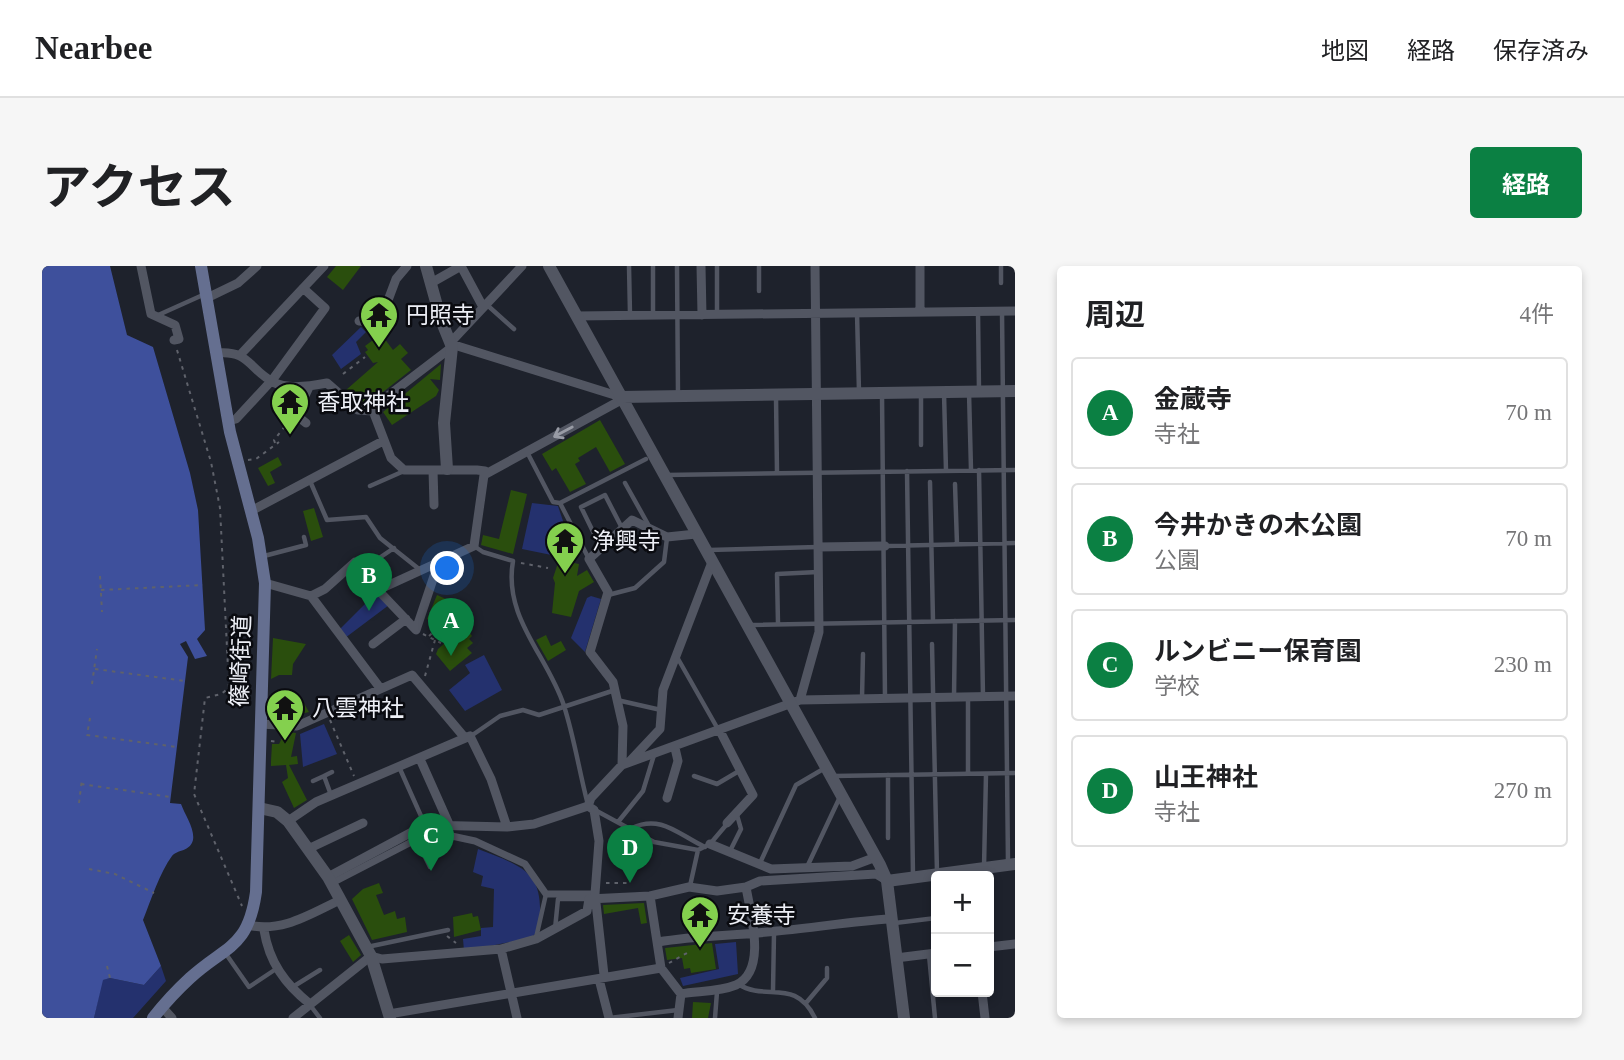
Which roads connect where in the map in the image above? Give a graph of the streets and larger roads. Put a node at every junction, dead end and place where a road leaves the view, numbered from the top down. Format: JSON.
{"nodes":[{"id":1,"x":141,"y":266,"type":"edge"},
{"id":2,"x":201,"y":266,"type":"edge"},
{"id":3,"x":257,"y":266,"type":"edge"},
{"id":4,"x":407,"y":266,"type":"edge"},
{"id":5,"x":426,"y":266,"type":"edge"},
{"id":6,"x":461,"y":266,"type":"edge"},
{"id":7,"x":522,"y":266,"type":"edge"},
{"id":8,"x":549,"y":266,"type":"edge"},
{"id":9,"x":701,"y":266,"type":"edge"},
{"id":10,"x":815,"y":266,"type":"edge"},
{"id":11,"x":920,"y":266,"type":"edge"},
{"id":12,"x":322,"y":267,"type":"edge"},
{"id":13,"x":431,"y":284,"type":"junction"},
{"id":14,"x":303,"y":288,"type":"junction"},
{"id":15,"x":206,"y":295,"type":"junction"},
{"id":16,"x":484,"y":305,"type":"junction"},
{"id":17,"x":1015,"y":311,"type":"edge"},
{"id":18,"x":920,"y":312,"type":"junction"},
{"id":19,"x":816,"y":313,"type":"junction"},
{"id":20,"x":702,"y":315,"type":"junction"},
{"id":21,"x":576,"y":316,"type":"junction"},
{"id":22,"x":359,"y":321,"type":"dead end"},
{"id":23,"x":174,"y":340,"type":"road end"},
{"id":24,"x":451,"y":344,"type":"junction"},
{"id":25,"x":217,"y":353,"type":"junction"},
{"id":26,"x":241,"y":354,"type":"junction"},
{"id":27,"x":270,"y":381,"type":"junction"},
{"id":28,"x":309,"y":387,"type":"junction"},
{"id":29,"x":1009,"y":391,"type":"edge"},
{"id":30,"x":817,"y":394,"type":"junction"},
{"id":31,"x":622,"y":398,"type":"junction"},
{"id":32,"x":373,"y":411,"type":"junction"},
{"id":33,"x":228,"y":421,"type":"junction"},
{"id":34,"x":306,"y":423,"type":"dead end"},
{"id":35,"x":383,"y":441,"type":"junction"},
{"id":36,"x":440,"y":470,"type":"junction"},
{"id":37,"x":484,"y":475,"type":"junction"},
{"id":38,"x":434,"y":505,"type":"dead end"},
{"id":39,"x":251,"y":511,"type":"junction"},
{"id":40,"x":696,"y":534,"type":"junction"},
{"id":41,"x":885,"y":546,"type":"road end"},
{"id":42,"x":818,"y":547,"type":"junction"},
{"id":43,"x":439,"y":561,"type":"junction"},
{"id":44,"x":712,"y":562,"type":"junction"},
{"id":45,"x":265,"y":583,"type":"junction"},
{"id":46,"x":378,"y":590,"type":"junction"},
{"id":47,"x":311,"y":596,"type":"junction"},
{"id":48,"x":406,"y":619,"type":"junction"},
{"id":49,"x":373,"y":644,"type":"dead end"},
{"id":50,"x":380,"y":688,"type":"junction"},
{"id":51,"x":1011,"y":696,"type":"edge"},
{"id":52,"x":794,"y":701,"type":"junction"},
{"id":53,"x":260,"y":723,"type":"junction"},
{"id":54,"x":720,"y":732,"type":"junction"},
{"id":55,"x":468,"y":737,"type":"junction"},
{"id":56,"x":675,"y":748,"type":"junction"},
{"id":57,"x":421,"y":760,"type":"junction"},
{"id":58,"x":625,"y":764,"type":"junction"},
{"id":59,"x":667,"y":798,"type":"dead end"},
{"id":60,"x":259,"y":808,"type":"junction"},
{"id":61,"x":591,"y":808,"type":"junction"},
{"id":62,"x":288,"y":821,"type":"junction"},
{"id":63,"x":363,"y":822,"type":"dead end"},
{"id":64,"x":727,"y":823,"type":"road end"},
{"id":65,"x":449,"y":824,"type":"junction"},
{"id":66,"x":507,"y":827,"type":"junction"},
{"id":67,"x":414,"y":836,"type":"junction"},
{"id":68,"x":708,"y":845,"type":"road end"},
{"id":69,"x":309,"y":849,"type":"junction"},
{"id":70,"x":876,"y":857,"type":"junction"},
{"id":71,"x":1012,"y":864,"type":"edge"},
{"id":72,"x":975,"y":871,"type":"edge"},
{"id":73,"x":931,"y":874,"type":"edge"},
{"id":74,"x":332,"y":879,"type":"junction"},
{"id":75,"x":887,"y":881,"type":"junction"},
{"id":76,"x":746,"y":887,"type":"junction"},
{"id":77,"x":650,"y":896,"type":"junction"},
{"id":78,"x":593,"y":897,"type":"junction"},
{"id":79,"x":340,"y":900,"type":"junction"},
{"id":80,"x":891,"y":921,"type":"junction"},
{"id":81,"x":248,"y":926,"type":"junction"},
{"id":82,"x":264,"y":930,"type":"junction"},
{"id":83,"x":754,"y":932,"type":"junction"},
{"id":84,"x":658,"y":942,"type":"junction"},
{"id":85,"x":1015,"y":944,"type":"edge"},
{"id":86,"x":994,"y":946,"type":"edge"},
{"id":87,"x":501,"y":949,"type":"junction"},
{"id":88,"x":369,"y":952,"type":"junction"},
{"id":89,"x":931,"y":954,"type":"edge"},
{"id":90,"x":896,"y":958,"type":"junction"},
{"id":91,"x":661,"y":966,"type":"junction"},
{"id":92,"x":601,"y":979,"type":"junction"},
{"id":93,"x":512,"y":993,"type":"junction"},
{"id":94,"x":681,"y":994,"type":"junction"},
{"id":95,"x":983,"y":997,"type":"edge"},
{"id":96,"x":310,"y":1004,"type":"junction"},
{"id":97,"x":162,"y":1007,"type":"junction"},
{"id":98,"x":678,"y":1014,"type":"edge"},
{"id":99,"x":389,"y":1016,"type":"edge"},
{"id":100,"x":153,"y":1018,"type":"edge"},
{"id":101,"x":172,"y":1018,"type":"edge"},
{"id":102,"x":293,"y":1018,"type":"edge"},
{"id":103,"x":517,"y":1018,"type":"edge"},
{"id":104,"x":608,"y":1018,"type":"edge"},
{"id":105,"x":904,"y":1018,"type":"edge"},
{"id":106,"x":985,"y":1018,"type":"edge"}],
"edges":[{"from":1,"to":23,"type":"street"},
{"from":2,"to":15,"type":"main road","name":"篠崎街道"},
{"from":3,"to":15,"type":"street"},
{"from":4,"to":22,"type":"street"},
{"from":5,"to":13,"type":"street"},
{"from":6,"to":13,"type":"street"},
{"from":6,"to":16,"type":"street"},
{"from":7,"to":16,"type":"street"},
{"from":8,"to":21,"type":"street"},
{"from":9,"to":20,"type":"street"},
{"from":10,"to":19,"type":"street"},
{"from":11,"to":18,"type":"street"},
{"from":12,"to":14,"type":"street"},
{"from":13,"to":24,"type":"street"},
{"from":14,"to":26,"type":"street"},
{"from":14,"to":27,"type":"street"},
{"from":15,"to":25,"type":"main road","name":"篠崎街道"},
{"from":16,"to":24,"type":"street"},
{"from":17,"to":18,"type":"street"},
{"from":18,"to":19,"type":"street"},
{"from":19,"to":20,"type":"street"},
{"from":19,"to":30,"type":"street"},
{"from":20,"to":21,"type":"street"},
{"from":21,"to":31,"type":"street"},
{"from":24,"to":31,"type":"street"},
{"from":24,"to":32,"type":"street"},
{"from":24,"to":36,"type":"street"},
{"from":25,"to":26,"type":"street"},
{"from":25,"to":33,"type":"main road","name":"篠崎街道"},
{"from":26,"to":27,"type":"street"},
{"from":27,"to":28,"type":"street"},
{"from":27,"to":33,"type":"street"},
{"from":28,"to":32,"type":"street"},
{"from":28,"to":34,"type":"street"},
{"from":29,"to":30,"type":"street"},
{"from":30,"to":31,"type":"street"},
{"from":30,"to":42,"type":"street"},
{"from":31,"to":37,"type":"street","one_way":true},
{"from":31,"to":40,"type":"street"},
{"from":32,"to":35,"type":"street"},
{"from":33,"to":39,"type":"main road","name":"篠崎街道"},
{"from":35,"to":36,"type":"street"},
{"from":35,"to":39,"type":"street"},
{"from":36,"to":37,"type":"street"},
{"from":36,"to":38,"type":"street"},
{"from":37,"to":43,"type":"street"},
{"from":39,"to":45,"type":"main road","name":"篠崎街道"},
{"from":40,"to":44,"type":"street"},
{"from":40,"to":58,"type":"street"},
{"from":41,"to":42,"type":"street"},
{"from":42,"to":52,"type":"street"},
{"from":43,"to":46,"type":"street"},
{"from":43,"to":48,"type":"street"},
{"from":44,"to":52,"type":"street"},
{"from":44,"to":58,"type":"street"},
{"from":45,"to":47,"type":"street"},
{"from":45,"to":53,"type":"main road","name":"篠崎街道"},
{"from":46,"to":47,"type":"street"},
{"from":46,"to":48,"type":"street"},
{"from":47,"to":50,"type":"street"},
{"from":48,"to":49,"type":"street"},
{"from":50,"to":53,"type":"street"},
{"from":50,"to":55,"type":"street"},
{"from":51,"to":52,"type":"street"},
{"from":52,"to":54,"type":"street"},
{"from":52,"to":70,"type":"street"},
{"from":53,"to":60,"type":"main road","name":"篠崎街道"},
{"from":54,"to":56,"type":"street"},
{"from":54,"to":64,"type":"street"},
{"from":55,"to":57,"type":"street"},
{"from":55,"to":66,"type":"street"},
{"from":56,"to":58,"type":"street"},
{"from":56,"to":59,"type":"street"},
{"from":57,"to":62,"type":"street"},
{"from":57,"to":65,"type":"street"},
{"from":58,"to":61,"type":"street"},
{"from":60,"to":62,"type":"street"},
{"from":60,"to":81,"type":"main road","name":"篠崎街道"},
{"from":61,"to":66,"type":"street"},
{"from":61,"to":78,"type":"street"},
{"from":62,"to":69,"type":"street"},
{"from":63,"to":69,"type":"street"},
{"from":65,"to":66,"type":"street"},
{"from":65,"to":67,"type":"street"},
{"from":67,"to":74,"type":"street"},
{"from":67,"to":78,"type":"street"},
{"from":68,"to":70,"type":"street"},
{"from":69,"to":74,"type":"street"},
{"from":70,"to":75,"type":"street"},
{"from":71,"to":72,"type":"street"},
{"from":73,"to":75,"type":"street"},
{"from":74,"to":79,"type":"street"},
{"from":75,"to":76,"type":"street"},
{"from":75,"to":80,"type":"street"},
{"from":76,"to":77,"type":"street"},
{"from":76,"to":83,"type":"street"},
{"from":77,"to":78,"type":"street"},
{"from":77,"to":84,"type":"street"},
{"from":78,"to":87,"type":"street"},
{"from":78,"to":92,"type":"street"},
{"from":79,"to":82,"type":"street"},
{"from":79,"to":88,"type":"street"},
{"from":80,"to":83,"type":"street"},
{"from":80,"to":90,"type":"street"},
{"from":81,"to":82,"type":"street"},
{"from":81,"to":97,"type":"main road"},
{"from":82,"to":96,"type":"street"},
{"from":83,"to":84,"type":"street"},
{"from":83,"to":94,"type":"street"},
{"from":84,"to":91,"type":"street"},
{"from":85,"to":86,"type":"street"},
{"from":87,"to":88,"type":"street"},
{"from":87,"to":93,"type":"street"},
{"from":88,"to":96,"type":"street"},
{"from":88,"to":99,"type":"street"},
{"from":89,"to":90,"type":"street"},
{"from":90,"to":105,"type":"street"},
{"from":91,"to":92,"type":"street"},
{"from":91,"to":94,"type":"street"},
{"from":92,"to":93,"type":"street"},
{"from":92,"to":104,"type":"street"},
{"from":93,"to":99,"type":"street"},
{"from":93,"to":103,"type":"street"},
{"from":94,"to":98,"type":"street"},
{"from":95,"to":106,"type":"street"},
{"from":96,"to":102,"type":"street"},
{"from":97,"to":100,"type":"main road"},
{"from":97,"to":101,"type":"street"}]}
